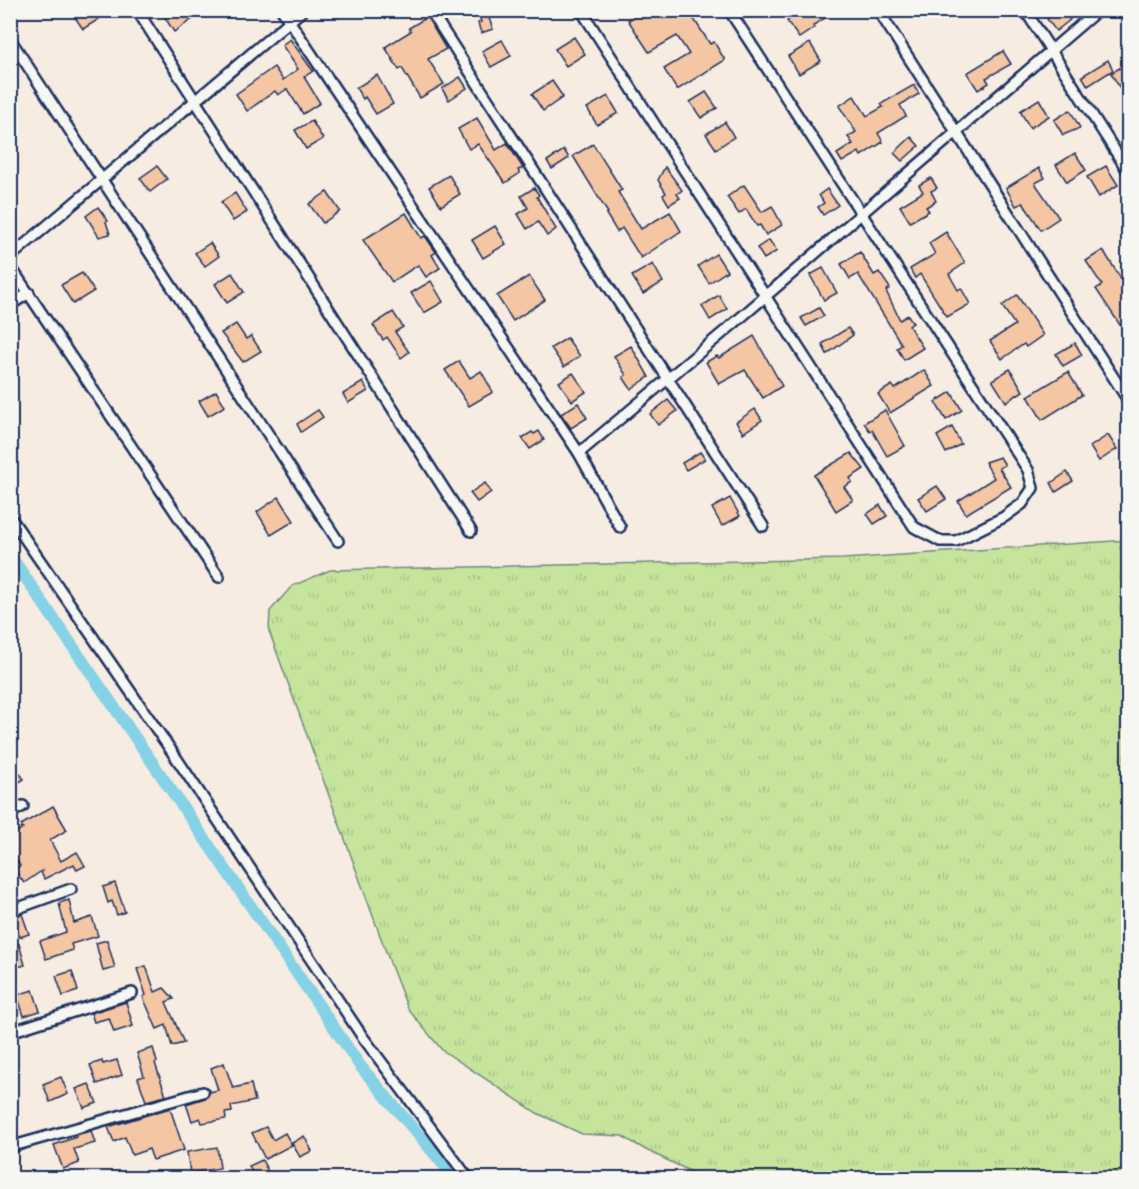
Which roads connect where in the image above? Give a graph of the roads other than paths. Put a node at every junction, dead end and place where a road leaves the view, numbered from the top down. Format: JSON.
{"nodes":[{"id":1,"x":137,"y":10,"type":"edge"},
{"id":2,"x":282,"y":10,"type":"edge"},
{"id":3,"x":303,"y":10,"type":"edge"},
{"id":4,"x":430,"y":10,"type":"edge"},
{"id":5,"x":581,"y":10,"type":"edge"},
{"id":6,"x":729,"y":10,"type":"edge"},
{"id":7,"x":878,"y":10,"type":"edge"},
{"id":8,"x":1025,"y":10,"type":"edge"},
{"id":9,"x":1098,"y":10,"type":"edge"},
{"id":10,"x":290,"y":21,"type":"junction"},
{"id":11,"x":10,"y":39,"type":"edge"},
{"id":12,"x":1050,"y":51,"type":"junction"},
{"id":13,"x":195,"y":101,"type":"junction"},
{"id":14,"x":956,"y":132,"type":"junction"},
{"id":15,"x":1128,"y":171,"type":"edge"},
{"id":16,"x":102,"y":179,"type":"junction"},
{"id":17,"x":861,"y":214,"type":"junction"},
{"id":18,"x":10,"y":256,"type":"edge"},
{"id":19,"x":10,"y":266,"type":"edge"},
{"id":20,"x":29,"y":293,"type":"junction"},
{"id":21,"x":766,"y":296,"type":"junction"},
{"id":22,"x":10,"y":305,"type":"edge"},
{"id":23,"x":668,"y":379,"type":"junction"},
{"id":24,"x":1128,"y":400,"type":"edge"},
{"id":25,"x":579,"y":453,"type":"junction"},
{"id":26,"x":10,"y":517,"type":"edge"},
{"id":27,"x":763,"y":526,"type":"dead end"},
{"id":28,"x":620,"y":527,"type":"dead end"},
{"id":29,"x":471,"y":531,"type":"dead end"},
{"id":30,"x":338,"y":542,"type":"dead end"},
{"id":31,"x":219,"y":577,"type":"dead end"},
{"id":32,"x":23,"y":806,"type":"dead end"},
{"id":33,"x":10,"y":813,"type":"edge"},
{"id":34,"x":71,"y":889,"type":"dead end"},
{"id":35,"x":10,"y":911,"type":"edge"},
{"id":36,"x":132,"y":993,"type":"dead end"},
{"id":37,"x":10,"y":1032,"type":"edge"},
{"id":38,"x":203,"y":1092,"type":"dead end"},
{"id":39,"x":10,"y":1147,"type":"edge"},
{"id":40,"x":468,"y":1179,"type":"edge"}],
"edges":[{"from":1,"to":13,"type":"street"},
{"from":2,"to":10,"type":"street"},
{"from":3,"to":10,"type":"street"},
{"from":4,"to":23,"type":"street"},
{"from":5,"to":21,"type":"street"},
{"from":6,"to":17,"type":"street"},
{"from":7,"to":14,"type":"street"},
{"from":8,"to":12,"type":"street"},
{"from":9,"to":12,"type":"street"},
{"from":10,"to":13,"type":"street"},
{"from":10,"to":25,"type":"street"},
{"from":11,"to":16,"type":"street"},
{"from":12,"to":14,"type":"street"},
{"from":12,"to":15,"type":"street"},
{"from":13,"to":16,"type":"street"},
{"from":13,"to":29,"type":"street"},
{"from":14,"to":17,"type":"street"},
{"from":14,"to":24,"type":"street"},
{"from":16,"to":18,"type":"street"},
{"from":16,"to":30,"type":"street"},
{"from":17,"to":21,"type":"street"},
{"from":17,"to":21,"type":"street"},
{"from":19,"to":20,"type":"street"},
{"from":20,"to":22,"type":"street"},
{"from":20,"to":31,"type":"street"},
{"from":21,"to":23,"type":"street"},
{"from":23,"to":25,"type":"street"},
{"from":23,"to":27,"type":"street"},
{"from":25,"to":28,"type":"street"},
{"from":26,"to":40,"type":"street"},
{"from":32,"to":33,"type":"street"},
{"from":34,"to":35,"type":"street"},
{"from":36,"to":37,"type":"street"},
{"from":38,"to":39,"type":"street"}]}
